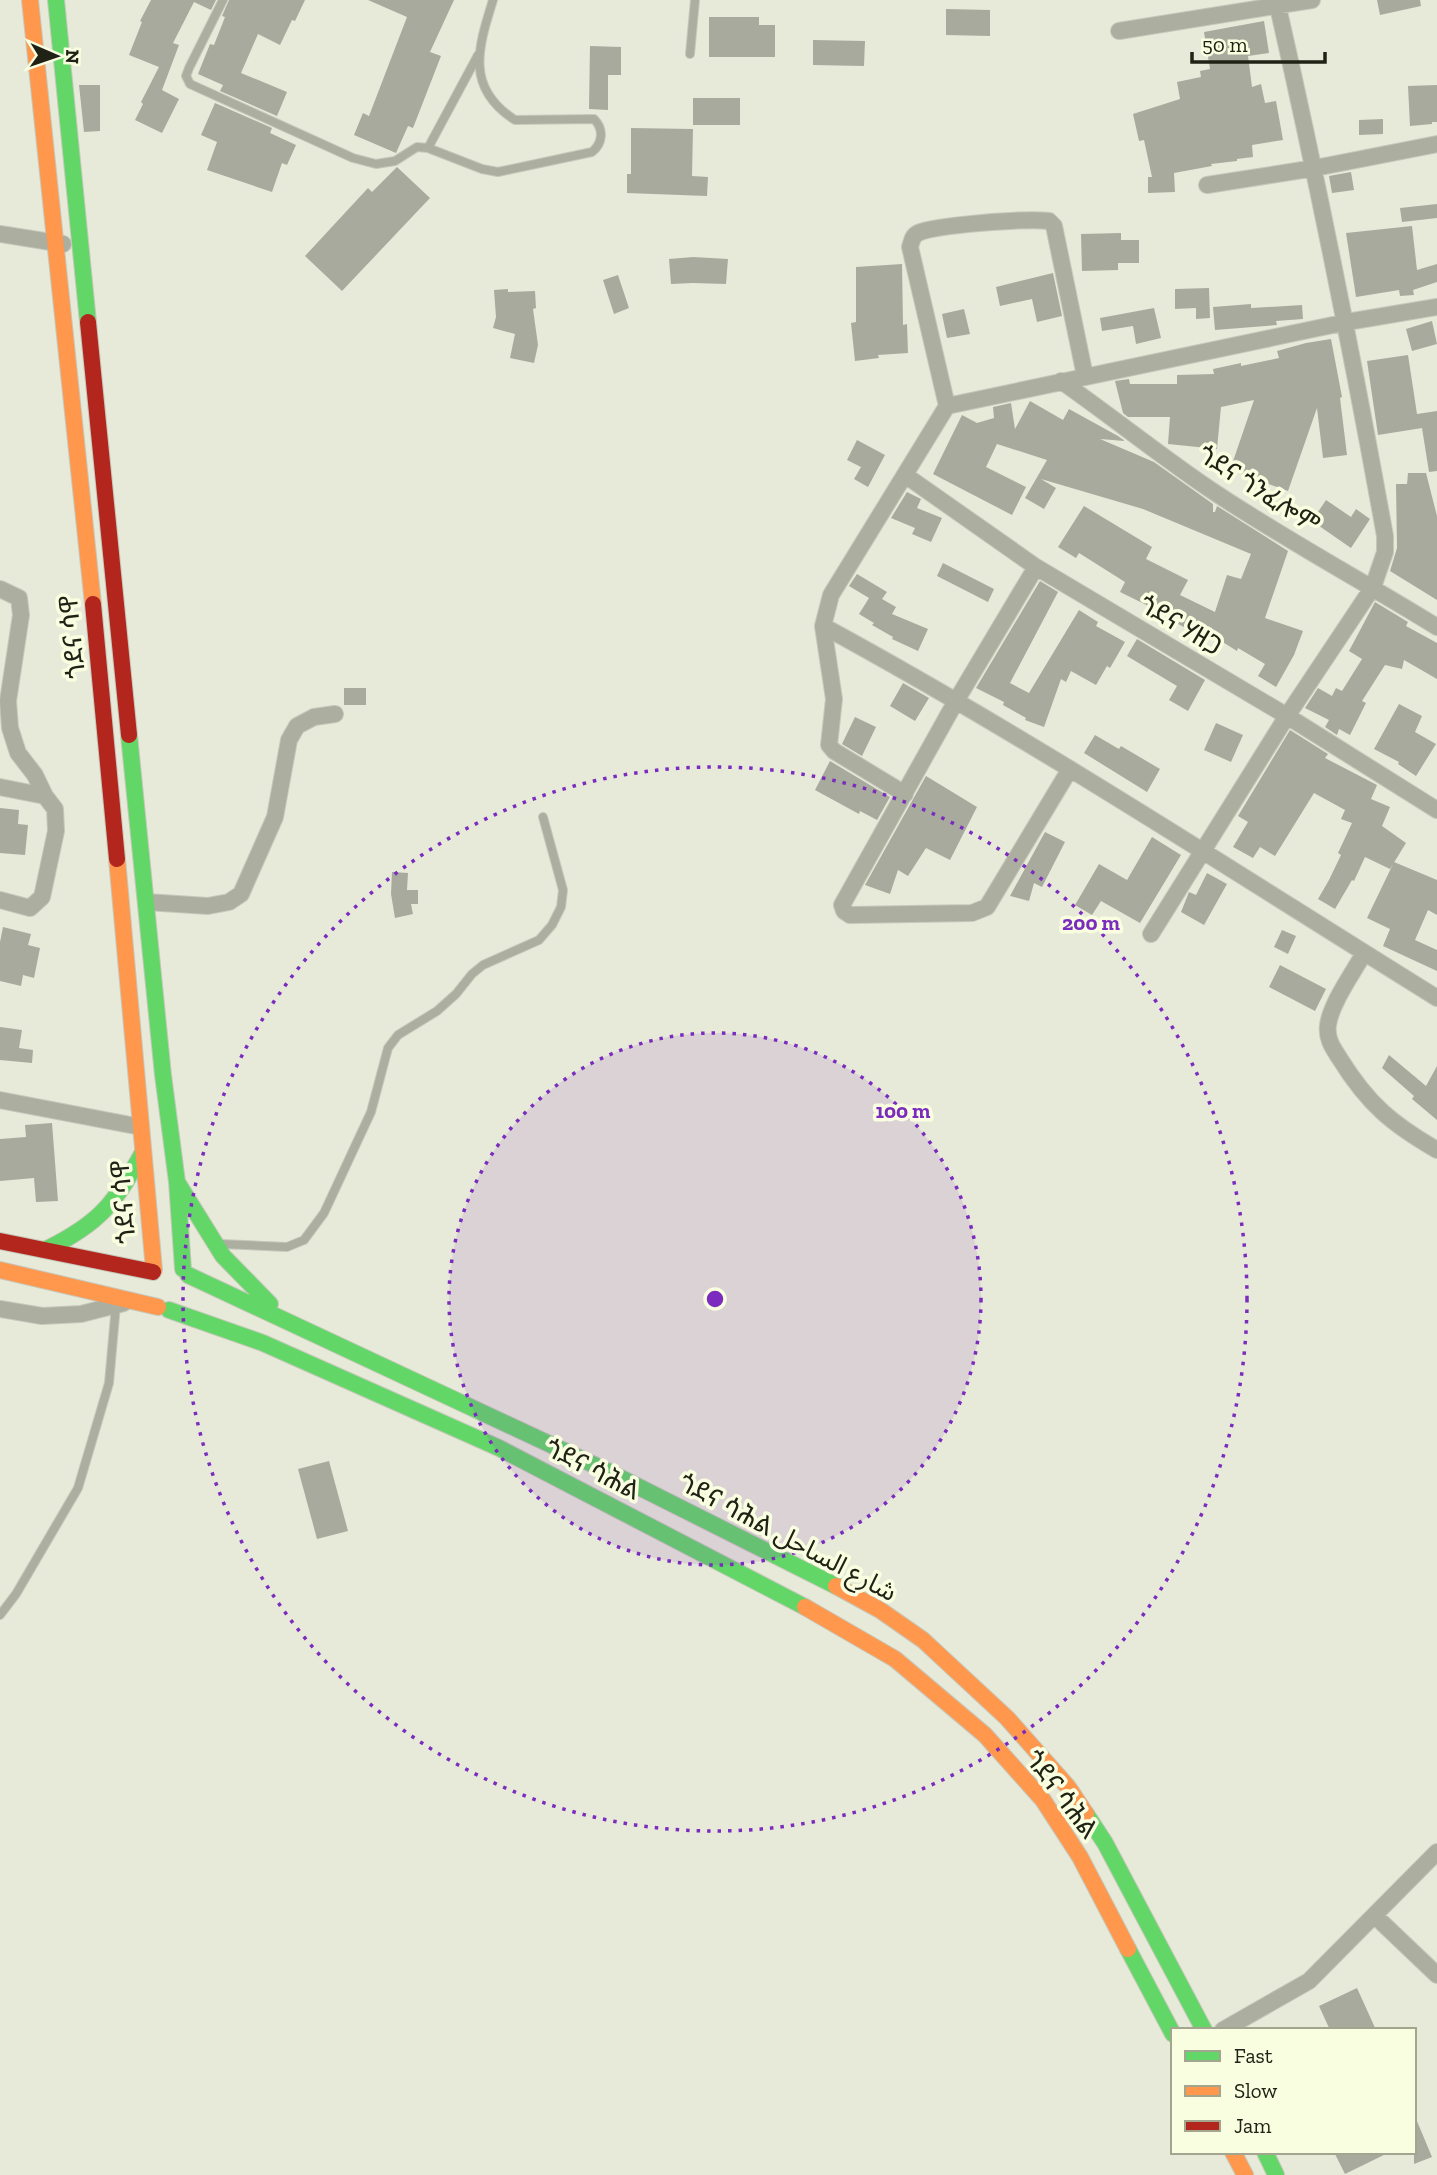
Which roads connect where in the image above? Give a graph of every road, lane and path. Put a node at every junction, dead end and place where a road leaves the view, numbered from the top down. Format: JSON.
{"nodes":[{"id":1,"x":30,"y":0,"type":"edge"},
{"id":2,"x":56,"y":0,"type":"edge"},
{"id":3,"x":223,"y":0,"type":"edge"},
{"id":4,"x":493,"y":0,"type":"edge"},
{"id":5,"x":695,"y":0,"type":"edge"},
{"id":6,"x":1312,"y":0,"type":"edge"},
{"id":7,"x":1278,"y":4,"type":"edge"},
{"id":8,"x":1119,"y":31,"type":"dead end"},
{"id":9,"x":690,"y":54,"type":"dead end"},
{"id":10,"x":478,"y":55,"type":"junction"},
{"id":11,"x":1437,"y":144,"type":"edge"},
{"id":12,"x":428,"y":148,"type":"junction"},
{"id":13,"x":1315,"y":168,"type":"junction"},
{"id":14,"x":1207,"y":185,"type":"dead end"},
{"id":15,"x":0,"y":234,"type":"edge"},
{"id":16,"x":56,"y":243,"type":"junction"},
{"id":17,"x":81,"y":247,"type":"junction"},
{"id":18,"x":1437,"y":307,"type":"edge"},
{"id":19,"x":1347,"y":322,"type":"junction"},
{"id":20,"x":1085,"y":376,"type":"junction"},
{"id":21,"x":1061,"y":381,"type":"junction"},
{"id":22,"x":947,"y":406,"type":"junction"},
{"id":23,"x":905,"y":475,"type":"junction"},
{"id":24,"x":1036,"y":567,"type":"junction"},
{"id":25,"x":1373,"y":587,"type":"junction"},
{"id":26,"x":0,"y":589,"type":"edge"},
{"id":27,"x":823,"y":626,"type":"junction"},
{"id":28,"x":1437,"y":626,"type":"edge"},
{"id":29,"x":5,"y":690,"type":"edge"},
{"id":30,"x":956,"y":701,"type":"junction"},
{"id":31,"x":335,"y":714,"type":"dead end"},
{"id":32,"x":1287,"y":716,"type":"junction"},
{"id":33,"x":1070,"y":769,"type":"junction"},
{"id":34,"x":0,"y":787,"type":"edge"},
{"id":35,"x":905,"y":794,"type":"junction"},
{"id":36,"x":45,"y":796,"type":"junction"},
{"id":37,"x":1437,"y":810,"type":"edge"},
{"id":38,"x":543,"y":817,"type":"dead end"},
{"id":39,"x":1201,"y":852,"type":"junction"},
{"id":40,"x":0,"y":900,"type":"edge"},
{"id":41,"x":146,"y":902,"type":"junction"},
{"id":42,"x":1152,"y":934,"type":"dead end"},
{"id":43,"x":1364,"y":953,"type":"junction"},
{"id":44,"x":1437,"y":998,"type":"edge"},
{"id":45,"x":0,"y":1100,"type":"edge"},
{"id":46,"x":141,"y":1127,"type":"junction"},
{"id":47,"x":1437,"y":1150,"type":"edge"},
{"id":48,"x":143,"y":1152,"type":"junction"},
{"id":49,"x":177,"y":1182,"type":"junction"},
{"id":50,"x":0,"y":1241,"type":"edge"},
{"id":51,"x":215,"y":1244,"type":"junction"},
{"id":52,"x":47,"y":1249,"type":"junction"},
{"id":53,"x":0,"y":1270,"type":"edge"},
{"id":54,"x":186,"y":1272,"type":"junction"},
{"id":55,"x":150,"y":1279,"type":"junction"},
{"id":56,"x":133,"y":1301,"type":"junction"},
{"id":57,"x":116,"y":1305,"type":"junction"},
{"id":58,"x":0,"y":1309,"type":"edge"},
{"id":59,"x":164,"y":1309,"type":"junction"},
{"id":60,"x":284,"y":1319,"type":"junction"},
{"id":61,"x":328,"y":1339,"type":"junction"},
{"id":62,"x":316,"y":1366,"type":"junction"},
{"id":63,"x":565,"y":1451,"type":"junction"},
{"id":64,"x":552,"y":1475,"type":"junction"},
{"id":65,"x":0,"y":1615,"type":"edge"},
{"id":66,"x":1437,"y":1852,"type":"edge"},
{"id":67,"x":1375,"y":1916,"type":"junction"},
{"id":68,"x":1437,"y":1975,"type":"edge"},
{"id":69,"x":1203,"y":2028,"type":"edge"},
{"id":70,"x":1227,"y":2028,"type":"edge"},
{"id":71,"x":1171,"y":2030,"type":"edge"},
{"id":72,"x":1234,"y":2154,"type":"edge"},
{"id":73,"x":1266,"y":2154,"type":"edge"},
{"id":74,"x":1245,"y":2175,"type":"edge"},
{"id":75,"x":1276,"y":2175,"type":"edge"}],
"edges":[{"from":1,"to":16,"type":"main road","name":"ጎደና ሳዋ"},
{"from":2,"to":17,"type":"main road","name":"ጎደና ሳዋ"},
{"from":3,"to":12,"type":"lane"},
{"from":4,"to":10,"type":"lane"},
{"from":5,"to":9,"type":"lane"},
{"from":6,"to":7,"type":"street"},
{"from":7,"to":8,"type":"street"},
{"from":7,"to":13,"type":"street"},
{"from":10,"to":12,"type":"lane"},
{"from":10,"to":12,"type":"lane"},
{"from":11,"to":13,"type":"street"},
{"from":13,"to":14,"type":"street"},
{"from":13,"to":19,"type":"street"},
{"from":15,"to":16,"type":"street"},
{"from":16,"to":17,"type":"street"},
{"from":16,"to":46,"type":"main road","name":"ጎደና ሳዋ"},
{"from":17,"to":41,"type":"main road","name":"ጎደና ሳዋ"},
{"from":18,"to":19,"type":"street"},
{"from":19,"to":20,"type":"street"},
{"from":19,"to":25,"type":"street"},
{"from":20,"to":21,"type":"street"},
{"from":20,"to":22,"type":"street"},
{"from":21,"to":22,"type":"street"},
{"from":21,"to":25,"type":"street","name":"ጎደና ጎንፈሎም"},
{"from":22,"to":23,"type":"street"},
{"from":23,"to":24,"type":"street","name":"ጎደና ሃዘጋ"},
{"from":23,"to":27,"type":"street"},
{"from":24,"to":30,"type":"street"},
{"from":24,"to":32,"type":"street","name":"ጎደና ሃዘጋ"},
{"from":25,"to":28,"type":"street","name":"ጎደና ጎንፈሎም"},
{"from":25,"to":32,"type":"street"},
{"from":26,"to":29,"type":"street"},
{"from":27,"to":30,"type":"street"},
{"from":27,"to":35,"type":"street"},
{"from":29,"to":36,"type":"street"},
{"from":30,"to":33,"type":"street"},
{"from":30,"to":35,"type":"street"},
{"from":31,"to":41,"type":"street"},
{"from":32,"to":37,"type":"street","name":"ጎደና ሃዘጋ"},
{"from":32,"to":39,"type":"street"},
{"from":33,"to":35,"type":"street"},
{"from":33,"to":39,"type":"street"},
{"from":34,"to":36,"type":"street"},
{"from":36,"to":40,"type":"street"},
{"from":38,"to":51,"type":"lane"},
{"from":39,"to":42,"type":"street"},
{"from":39,"to":43,"type":"street"},
{"from":41,"to":49,"type":"main road","name":"ጎደና ሳዋ"},
{"from":43,"to":44,"type":"street"},
{"from":43,"to":47,"type":"street"},
{"from":45,"to":46,"type":"street"},
{"from":46,"to":48,"type":"main road","name":"ጎደና ሳዋ"},
{"from":48,"to":52,"type":"main road"},
{"from":48,"to":55,"type":"main road","name":"ጎደና ሳዋ"},
{"from":49,"to":51,"type":"main road"},
{"from":49,"to":54,"type":"main road","name":"ጎደና ሳዋ"},
{"from":50,"to":52,"type":"main road"},
{"from":51,"to":60,"type":"main road"},
{"from":52,"to":55,"type":"main road"},
{"from":53,"to":56,"type":"main road","name":"ጎደና ሳሕል"},
{"from":54,"to":55,"type":"main road"},
{"from":54,"to":59,"type":"main road"},
{"from":54,"to":60,"type":"main road","name":"ጎደና ሳሕል شارع الساحل"},
{"from":55,"to":59,"type":"main road"},
{"from":56,"to":57,"type":"street"},
{"from":56,"to":59,"type":"main road","name":"ጎደና ሳሕል"},
{"from":57,"to":58,"type":"street"},
{"from":57,"to":65,"type":"lane"},
{"from":59,"to":62,"type":"main road","name":"ጎደና ሳሕል"},
{"from":60,"to":61,"type":"main road","name":"ጎደና ሳሕል شارع الساحل"},
{"from":61,"to":62,"type":"main road"},
{"from":61,"to":63,"type":"main road","name":"ጎደና ሳሕል شارع الساحل"},
{"from":62,"to":64,"type":"main road","name":"ጎደና ሳሕል"},
{"from":63,"to":64,"type":"main road"},
{"from":63,"to":69,"type":"main road","name":"ጎደና ሳሕል شارع الساحل"},
{"from":64,"to":71,"type":"main road","name":"ጎደና ሳሕል"},
{"from":66,"to":67,"type":"street"},
{"from":67,"to":68,"type":"street"},
{"from":67,"to":70,"type":"street"},
{"from":72,"to":74,"type":"main road"},
{"from":73,"to":75,"type":"main road"}]}
